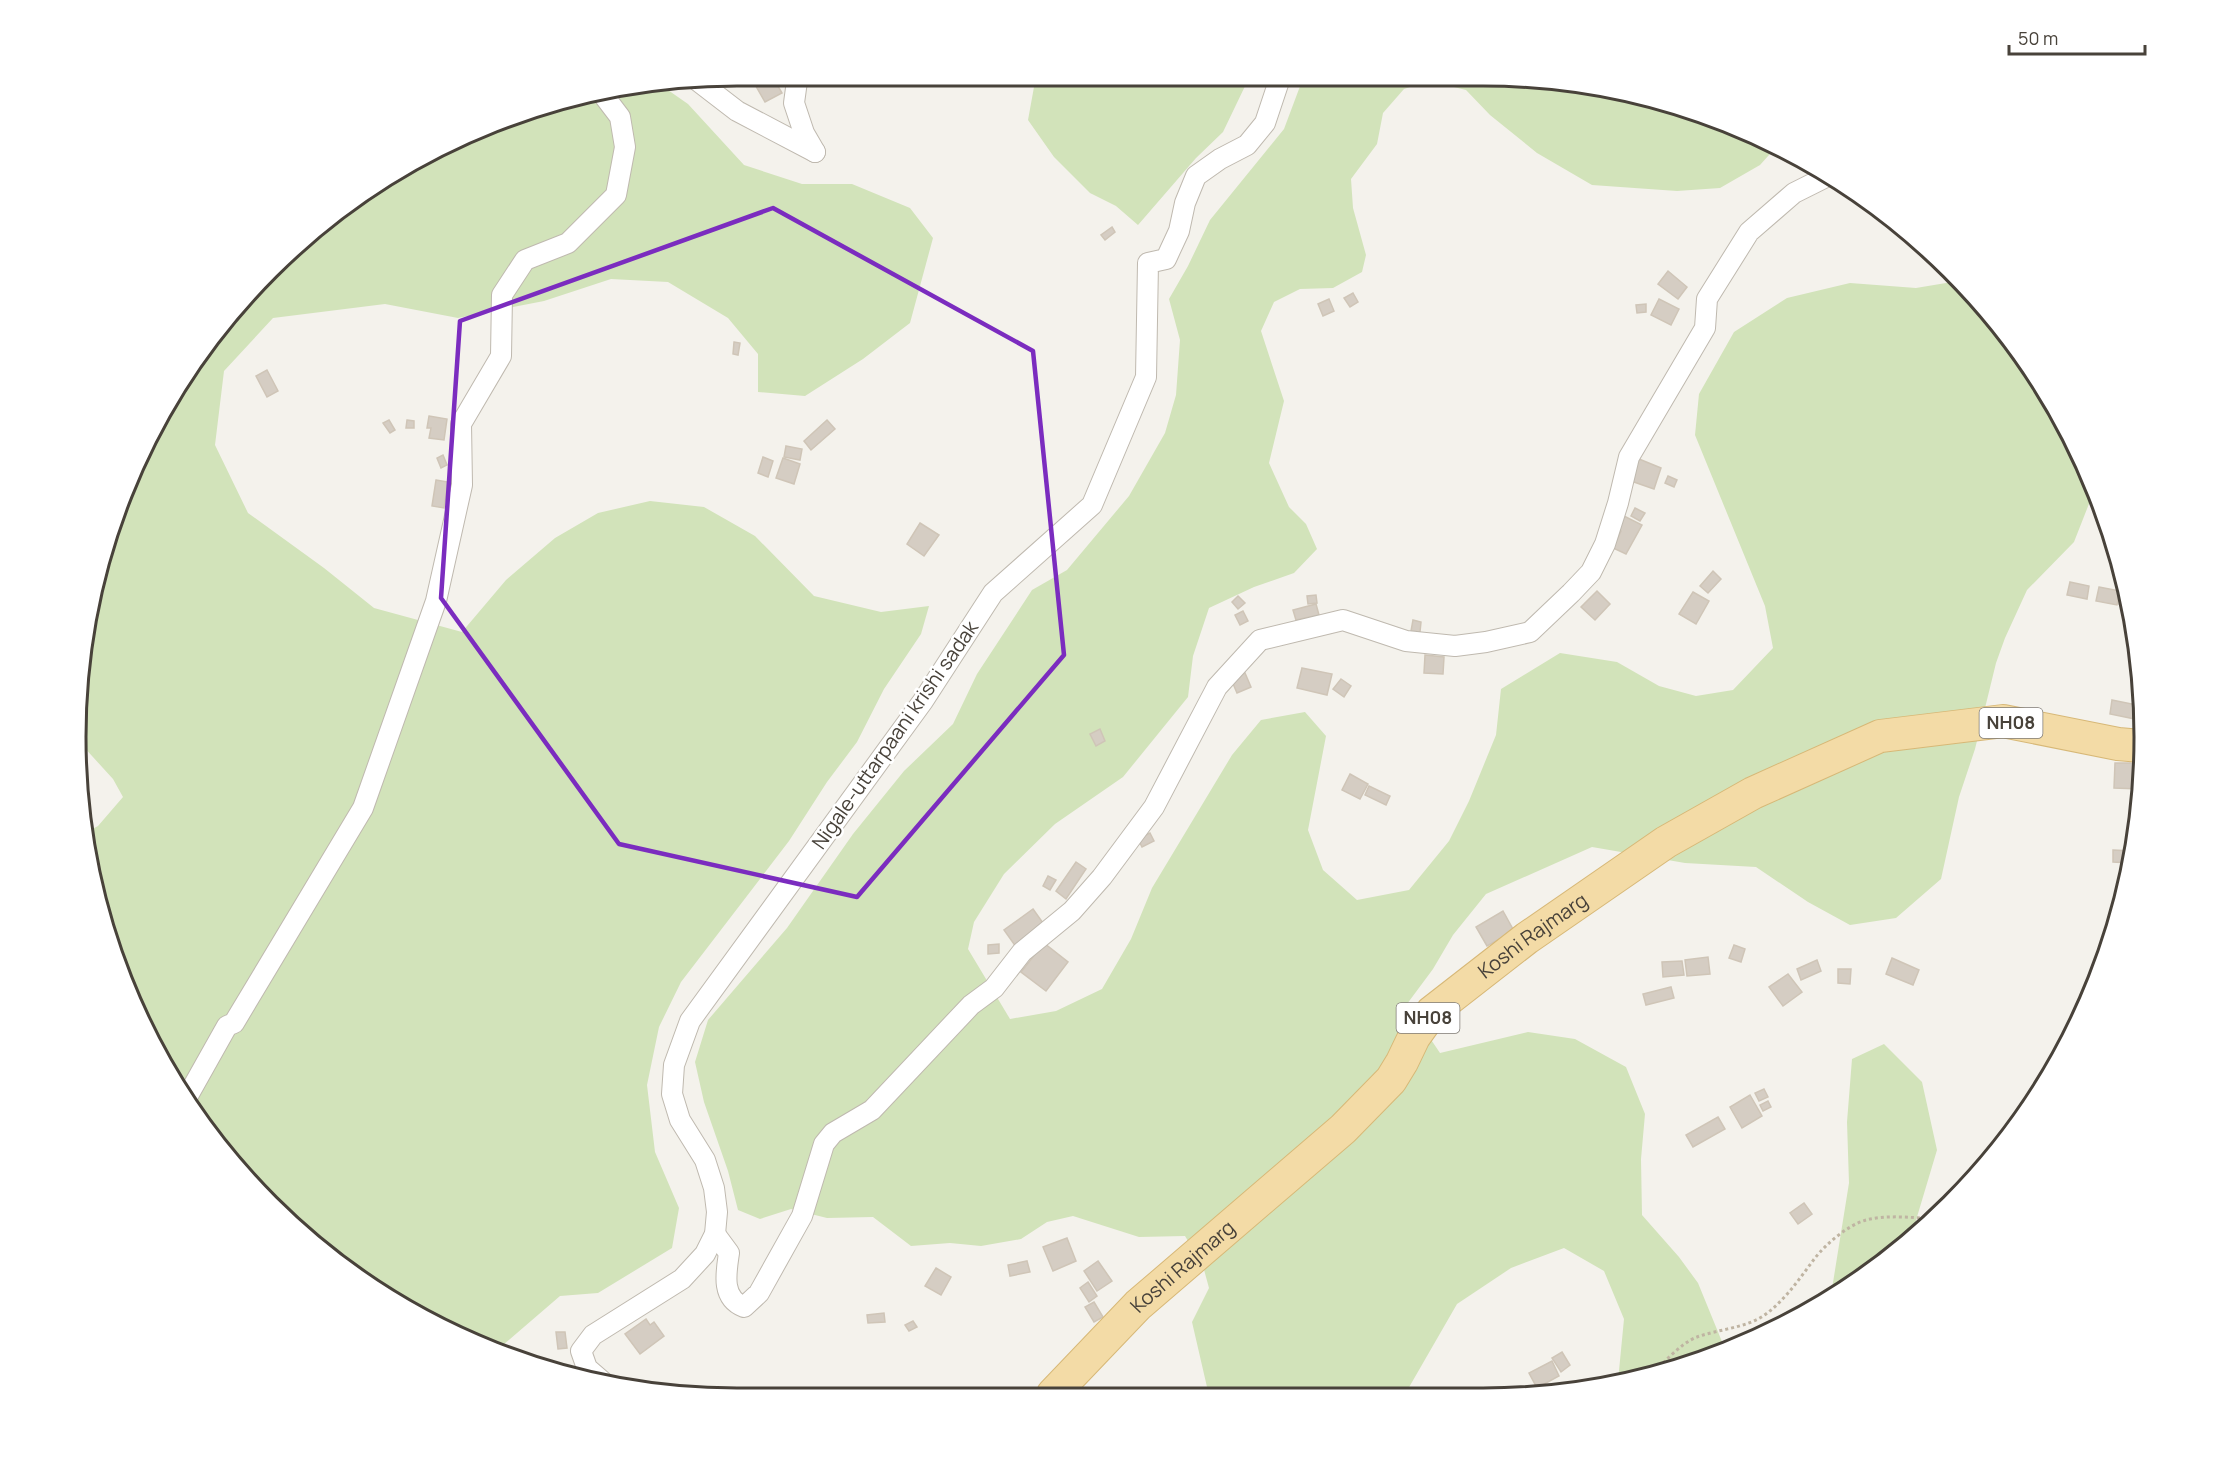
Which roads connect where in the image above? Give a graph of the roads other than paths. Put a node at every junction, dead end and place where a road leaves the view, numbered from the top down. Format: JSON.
{"nodes":[{"id":1,"x":797,"y":86,"type":"edge"},
{"id":2,"x":1277,"y":86,"type":"edge"},
{"id":3,"x":705,"y":87,"type":"edge"},
{"id":4,"x":606,"y":99,"type":"edge"},
{"id":5,"x":1820,"y":180,"type":"edge"},
{"id":6,"x":2134,"y":745,"type":"edge"},
{"id":7,"x":191,"y":1091,"type":"edge"},
{"id":8,"x":715,"y":1234,"type":"junction"},
{"id":9,"x":590,"y":1370,"type":"edge"},
{"id":10,"x":1059,"y":1388,"type":"edge"}],
"edges":[{"from":1,"to":3,"type":"street"},
{"from":2,"to":8,"type":"street","name":"Nigale-uttarpaani krishi sadak"},
{"from":4,"to":7,"type":"street"},
{"from":5,"to":8,"type":"street"},
{"from":6,"to":10,"type":"main road","name":"Koshi Rajmarg","number":"NH08"},
{"from":8,"to":9,"type":"street","name":"Nigale-uttarpaani krishi sadak"}]}
